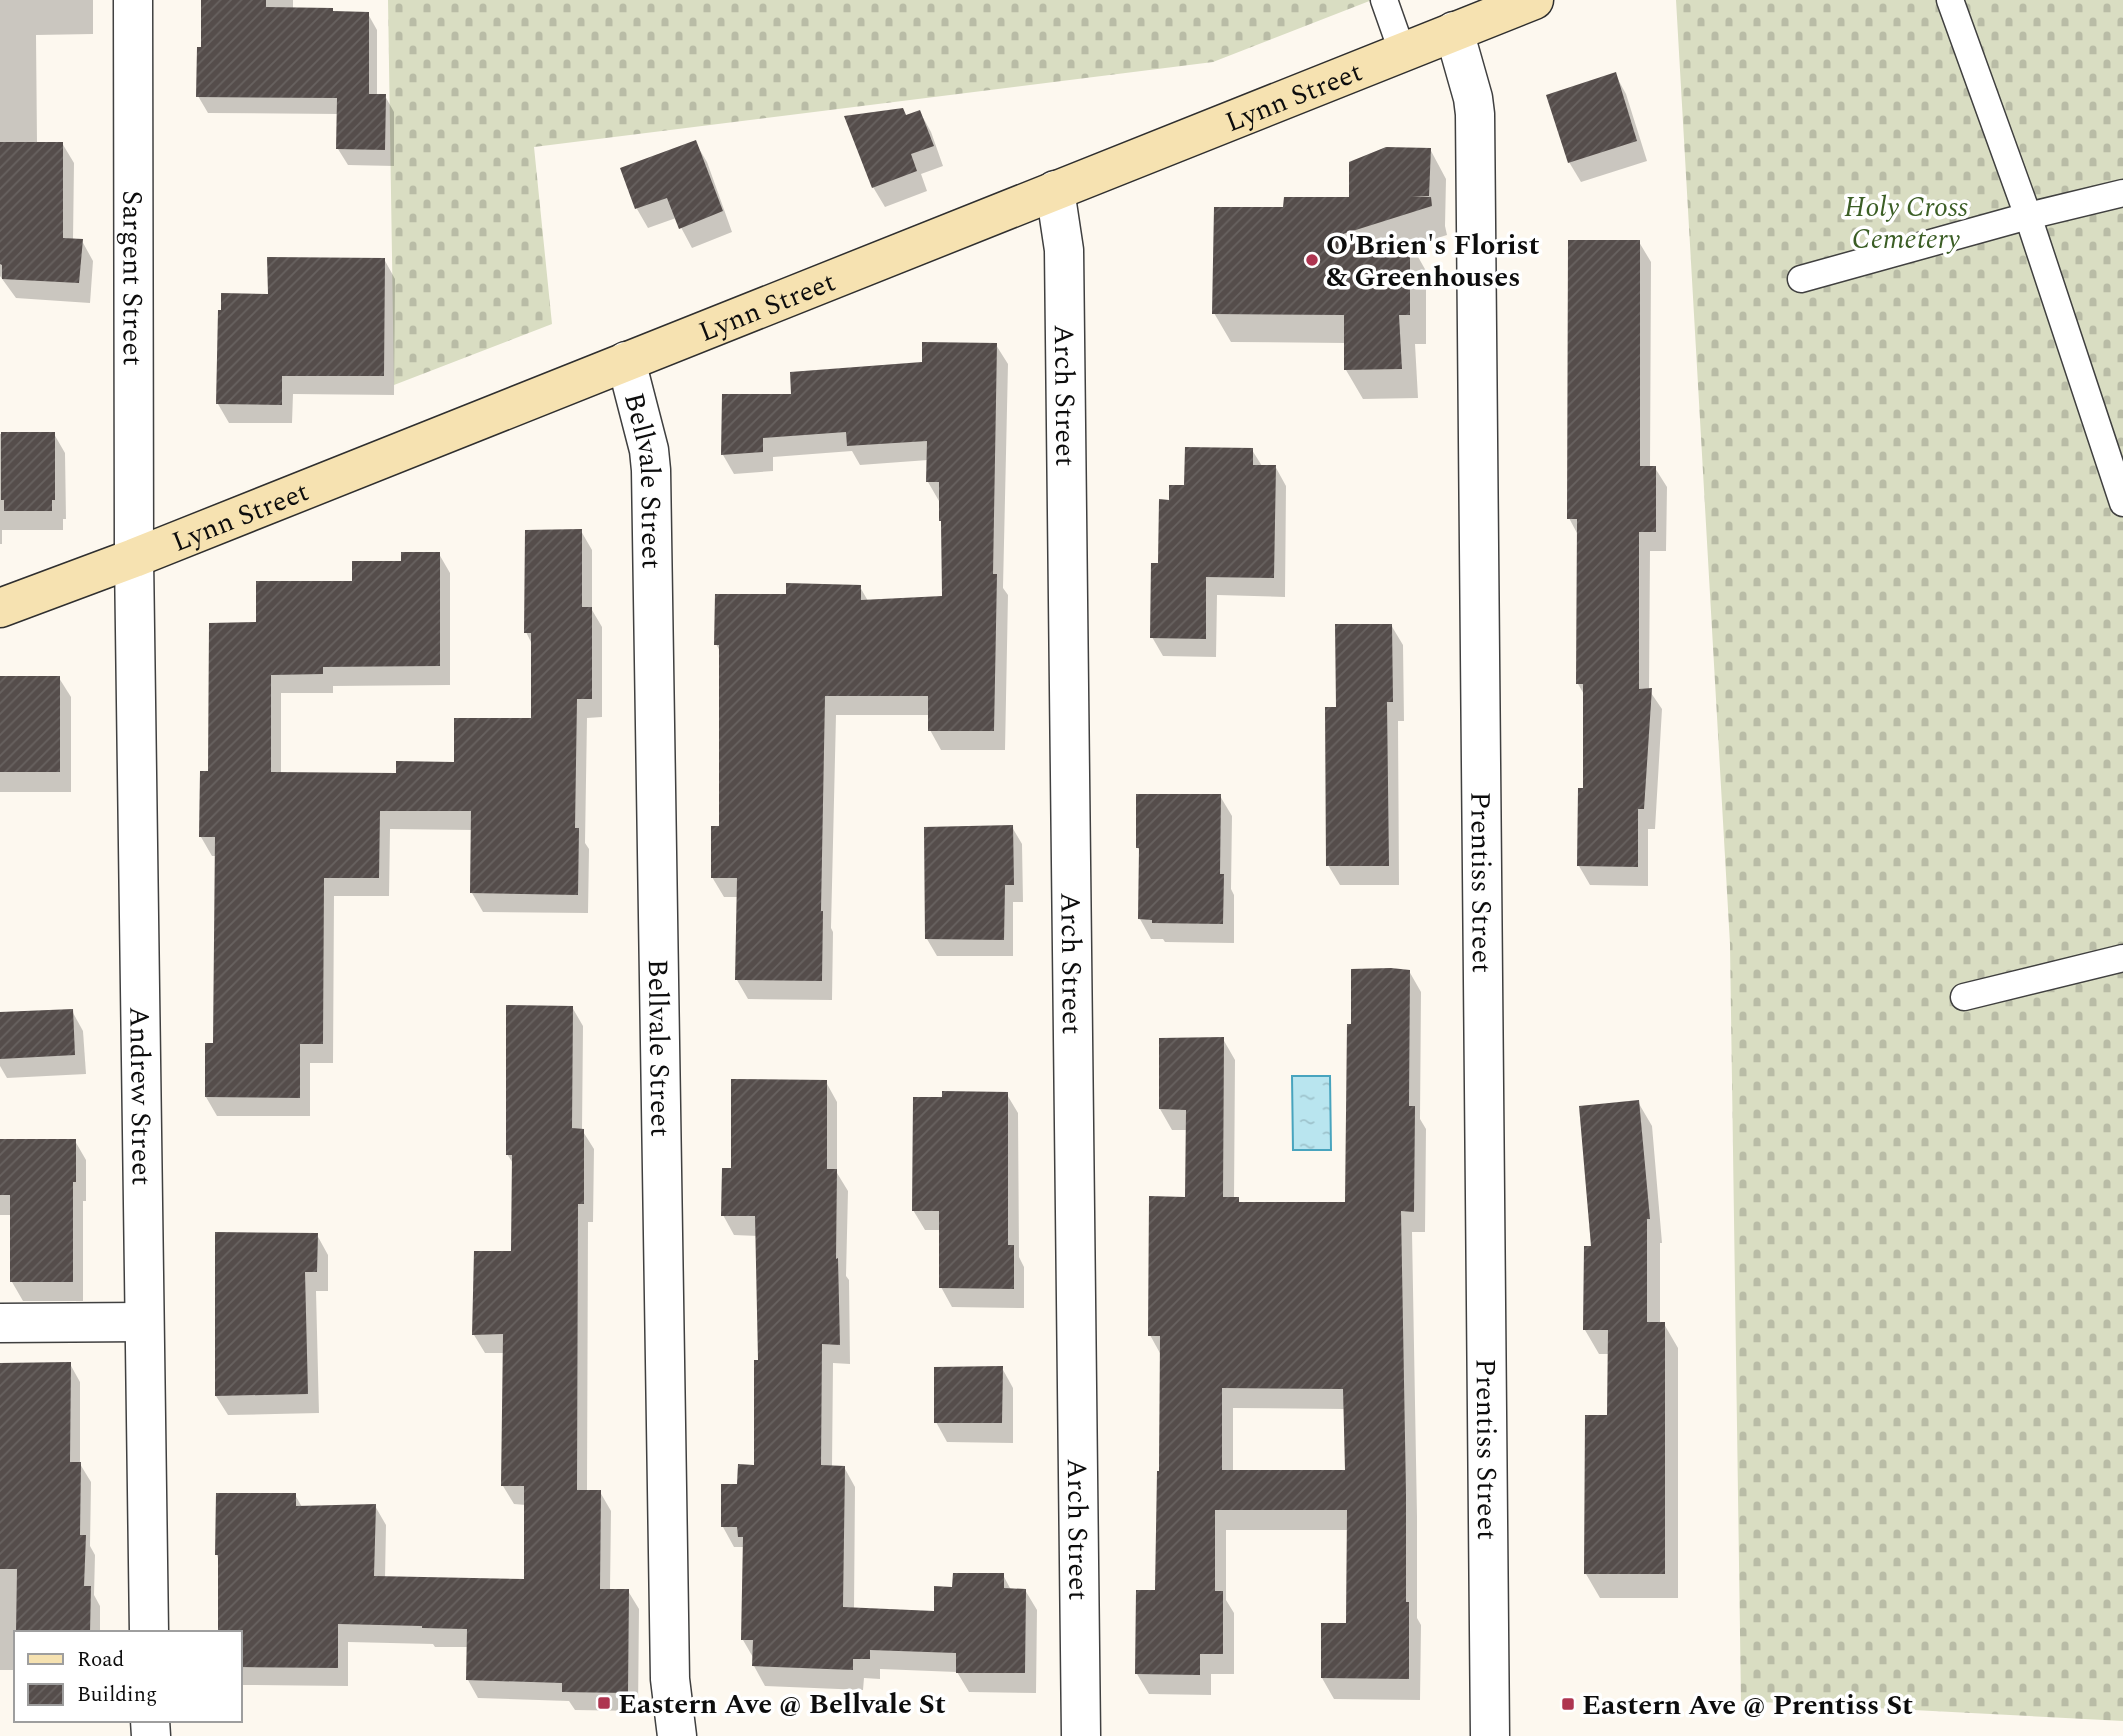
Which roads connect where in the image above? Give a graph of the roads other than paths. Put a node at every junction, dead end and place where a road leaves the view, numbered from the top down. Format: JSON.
{"nodes":[{"id":1,"x":133,"y":0,"type":"edge"},
{"id":2,"x":1384,"y":0,"type":"edge"},
{"id":3,"x":1534,"y":0,"type":"edge"},
{"id":4,"x":1950,"y":0,"type":"edge"},
{"id":5,"x":1454,"y":31,"type":"junction"},
{"id":6,"x":1402,"y":51,"type":"junction"},
{"id":7,"x":1055,"y":190,"type":"junction"},
{"id":8,"x":2123,"y":193,"type":"edge"},
{"id":9,"x":2028,"y":216,"type":"junction"},
{"id":10,"x":1801,"y":279,"type":"dead end"},
{"id":11,"x":626,"y":361,"type":"junction"},
{"id":12,"x":2123,"y":503,"type":"edge"},
{"id":13,"x":134,"y":558,"type":"junction"},
{"id":14,"x":0,"y":608,"type":"edge"},
{"id":15,"x":2123,"y":958,"type":"edge"},
{"id":16,"x":1964,"y":997,"type":"dead end"},
{"id":17,"x":0,"y":1322,"type":"edge"},
{"id":18,"x":144,"y":1322,"type":"junction"},
{"id":19,"x":149,"y":1631,"type":"edge"},
{"id":20,"x":677,"y":1736,"type":"edge"},
{"id":21,"x":1081,"y":1736,"type":"edge"},
{"id":22,"x":1490,"y":1736,"type":"edge"}],
"edges":[{"from":1,"to":13,"type":"street","name":"Sargent Street"},
{"from":2,"to":6,"type":"lane"},
{"from":3,"to":5,"type":"main road","name":"Lynn Street"},
{"from":4,"to":9,"type":"lane"},
{"from":5,"to":6,"type":"main road","name":"Lynn Street"},
{"from":5,"to":22,"type":"street","name":"Prentiss Street"},
{"from":6,"to":7,"type":"main road","name":"Lynn Street"},
{"from":7,"to":11,"type":"main road","name":"Lynn Street"},
{"from":7,"to":21,"type":"street","name":"Arch Street"},
{"from":8,"to":9,"type":"lane"},
{"from":9,"to":10,"type":"lane"},
{"from":9,"to":12,"type":"lane"},
{"from":11,"to":13,"type":"main road","name":"Lynn Street"},
{"from":11,"to":20,"type":"street","name":"Bellvale Street"},
{"from":13,"to":14,"type":"main road","name":"Lynn Street"},
{"from":13,"to":18,"type":"street","name":"Andrew Street"},
{"from":15,"to":16,"type":"lane"},
{"from":17,"to":18,"type":"street"},
{"from":18,"to":19,"type":"street","name":"Andrew Street"}]}
